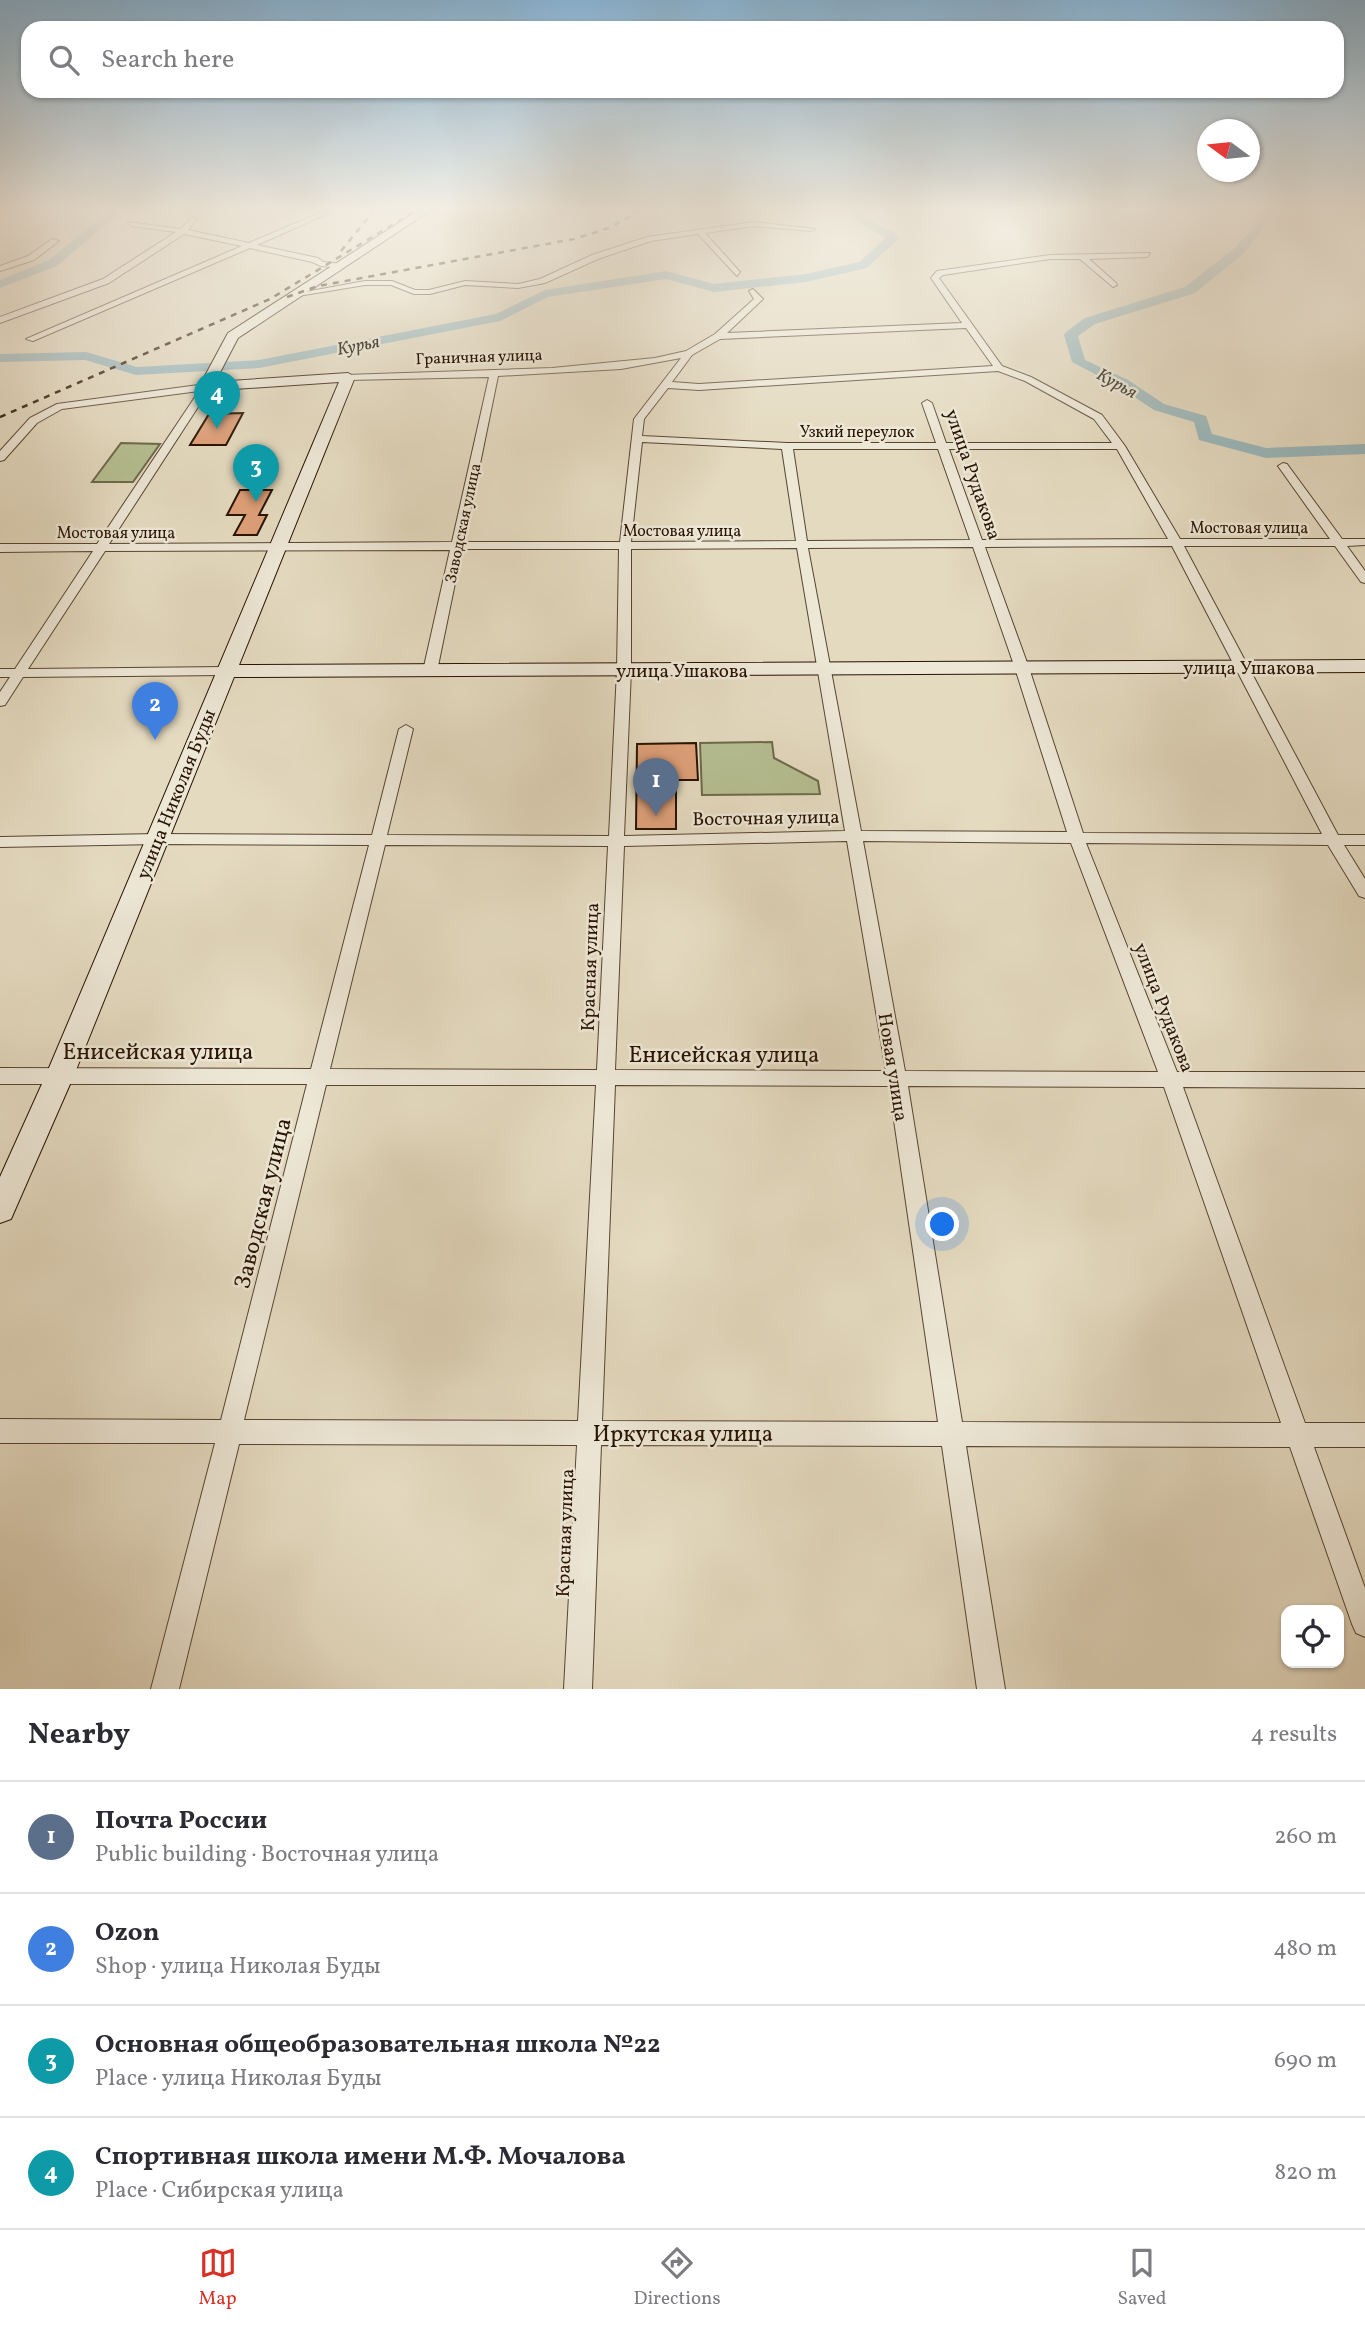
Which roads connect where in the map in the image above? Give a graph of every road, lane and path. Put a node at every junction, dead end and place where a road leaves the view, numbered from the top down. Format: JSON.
{"nodes":[{"id":1,"x":90,"y":287,"type":"edge"},
{"id":2,"x":153,"y":287,"type":"edge"},
{"id":3,"x":308,"y":287,"type":"edge"},
{"id":4,"x":339,"y":287,"type":"edge"},
{"id":5,"x":401,"y":287,"type":"edge"},
{"id":6,"x":444,"y":287,"type":"edge"},
{"id":7,"x":941,"y":287,"type":"edge"},
{"id":8,"x":298,"y":293,"type":"junction"},
{"id":9,"x":756,"y":295,"type":"dead end"},
{"id":10,"x":0,"y":320,"type":"edge"},
{"id":11,"x":967,"y":325,"type":"junction"},
{"id":12,"x":718,"y":336,"type":"junction"},
{"id":13,"x":30,"y":339,"type":"dead end"},
{"id":14,"x":689,"y":353,"type":"junction"},
{"id":15,"x":999,"y":368,"type":"junction"},
{"id":16,"x":494,"y":374,"type":"junction"},
{"id":17,"x":348,"y":377,"type":"junction"},
{"id":18,"x":210,"y":381,"type":"junction"},
{"id":19,"x":668,"y":384,"type":"junction"},
{"id":20,"x":927,"y":403,"type":"dead end"},
{"id":21,"x":636,"y":439,"type":"junction"},
{"id":22,"x":787,"y":446,"type":"junction"},
{"id":23,"x":1120,"y":446,"type":"junction"},
{"id":24,"x":943,"y":447,"type":"junction"},
{"id":25,"x":0,"y":458,"type":"edge"},
{"id":26,"x":1283,"y":466,"type":"dead end"},
{"id":27,"x":975,"y":542,"type":"junction"},
{"id":28,"x":1338,"y":542,"type":"junction"},
{"id":29,"x":1365,"y":542,"type":"edge"},
{"id":30,"x":1176,"y":543,"type":"junction"},
{"id":31,"x":802,"y":545,"type":"junction"},
{"id":32,"x":625,"y":546,"type":"junction"},
{"id":33,"x":457,"y":547,"type":"junction"},
{"id":34,"x":0,"y":548,"type":"edge"},
{"id":35,"x":102,"y":548,"type":"junction"},
{"id":36,"x":277,"y":548,"type":"junction"},
{"id":37,"x":1365,"y":579,"type":"edge"},
{"id":38,"x":1365,"y":666,"type":"edge"},
{"id":39,"x":1239,"y":667,"type":"junction"},
{"id":40,"x":1022,"y":668,"type":"junction"},
{"id":41,"x":824,"y":669,"type":"junction"},
{"id":42,"x":624,"y":670,"type":"junction"},
{"id":43,"x":226,"y":671,"type":"junction"},
{"id":44,"x":430,"y":671,"type":"junction"},
{"id":45,"x":0,"y":673,"type":"edge"},
{"id":46,"x":19,"y":673,"type":"junction"},
{"id":47,"x":0,"y":702,"type":"edge"},
{"id":48,"x":406,"y":729,"type":"dead end"},
{"id":49,"x":854,"y":836,"type":"junction"},
{"id":50,"x":157,"y":839,"type":"junction"},
{"id":51,"x":1077,"y":839,"type":"junction"},
{"id":52,"x":378,"y":840,"type":"junction"},
{"id":53,"x":1333,"y":840,"type":"junction"},
{"id":54,"x":1365,"y":840,"type":"edge"},
{"id":55,"x":615,"y":841,"type":"junction"},
{"id":56,"x":0,"y":842,"type":"edge"},
{"id":57,"x":1365,"y":892,"type":"edge"},
{"id":58,"x":60,"y":1075,"type":"junction"},
{"id":59,"x":0,"y":1076,"type":"edge"},
{"id":60,"x":319,"y":1077,"type":"junction"},
{"id":61,"x":605,"y":1078,"type":"junction"},
{"id":62,"x":897,"y":1078,"type":"junction"},
{"id":63,"x":1171,"y":1080,"type":"junction"},
{"id":64,"x":1365,"y":1080,"type":"edge"},
{"id":65,"x":0,"y":1210,"type":"edge"},
{"id":66,"x":0,"y":1431,"type":"edge"},
{"id":67,"x":229,"y":1432,"type":"junction"},
{"id":68,"x":589,"y":1433,"type":"junction"},
{"id":69,"x":951,"y":1433,"type":"junction"},
{"id":70,"x":1297,"y":1435,"type":"junction"},
{"id":71,"x":1365,"y":1435,"type":"edge"},
{"id":72,"x":1365,"y":1625,"type":"edge"},
{"id":73,"x":165,"y":1689,"type":"edge"},
{"id":74,"x":578,"y":1689,"type":"edge"},
{"id":75,"x":992,"y":1689,"type":"edge"}],
"edges":[{"from":1,"to":10,"type":"street"},
{"from":2,"to":13,"type":"street"},
{"from":3,"to":8,"type":"street"},
{"from":4,"to":8,"type":"street"},
{"from":5,"to":6,"type":"street"},
{"from":7,"to":11,"type":"street"},
{"from":8,"to":18,"type":"street"},
{"from":9,"to":12,"type":"street","name":"Красная улица"},
{"from":11,"to":12,"type":"street"},
{"from":11,"to":15,"type":"street"},
{"from":12,"to":14,"type":"street","name":"Красная улица"},
{"from":14,"to":16,"type":"street","name":"Граничная улица"},
{"from":14,"to":19,"type":"street","name":"Красная улица"},
{"from":15,"to":19,"type":"street"},
{"from":15,"to":23,"type":"street"},
{"from":16,"to":17,"type":"street","name":"Граничная улица"},
{"from":16,"to":33,"type":"street","name":"Заводская улица"},
{"from":17,"to":18,"type":"street","name":"Граничная улица"},
{"from":17,"to":36,"type":"street","name":"улица Николая Буды"},
{"from":18,"to":25,"type":"street","name":"Граничная улица"},
{"from":18,"to":35,"type":"street"},
{"from":19,"to":21,"type":"street","name":"Красная улица"},
{"from":20,"to":24,"type":"street","name":"улица Рудакова"},
{"from":21,"to":22,"type":"street","name":"Узкий переулок"},
{"from":21,"to":32,"type":"street","name":"Красная улица"},
{"from":22,"to":24,"type":"street","name":"Узкий переулок"},
{"from":22,"to":31,"type":"street","name":"Новая улица"},
{"from":23,"to":24,"type":"street","name":"Узкий переулок"},
{"from":23,"to":30,"type":"street"},
{"from":24,"to":27,"type":"street","name":"улица Рудакова"},
{"from":26,"to":28,"type":"street"},
{"from":27,"to":30,"type":"street","name":"Мостовая улица"},
{"from":27,"to":31,"type":"street","name":"Мостовая улица"},
{"from":27,"to":40,"type":"street","name":"улица Рудакова"},
{"from":28,"to":29,"type":"street","name":"Мостовая улица"},
{"from":28,"to":30,"type":"street","name":"Мостовая улица"},
{"from":28,"to":37,"type":"street"},
{"from":30,"to":39,"type":"street"},
{"from":31,"to":32,"type":"street","name":"Мостовая улица"},
{"from":31,"to":41,"type":"street","name":"Новая улица"},
{"from":32,"to":33,"type":"street","name":"Мостовая улица"},
{"from":32,"to":42,"type":"street","name":"Красная улица"},
{"from":33,"to":36,"type":"street","name":"Мостовая улица"},
{"from":33,"to":44,"type":"street","name":"Заводская улица"},
{"from":34,"to":35,"type":"street","name":"Мостовая улица"},
{"from":35,"to":36,"type":"street","name":"Мостовая улица"},
{"from":35,"to":46,"type":"street"},
{"from":36,"to":43,"type":"street","name":"улица Николая Буды"},
{"from":38,"to":39,"type":"street","name":"улица Ушакова"},
{"from":39,"to":40,"type":"street","name":"улица Ушакова"},
{"from":39,"to":53,"type":"street"},
{"from":40,"to":41,"type":"street","name":"улица Ушакова"},
{"from":40,"to":51,"type":"street","name":"улица Рудакова"},
{"from":41,"to":42,"type":"street","name":"улица Ушакова"},
{"from":41,"to":49,"type":"street","name":"Новая улица"},
{"from":42,"to":44,"type":"street","name":"улица Ушакова"},
{"from":42,"to":55,"type":"street","name":"Красная улица"},
{"from":43,"to":44,"type":"street","name":"улица Ушакова"},
{"from":43,"to":46,"type":"street","name":"улица Ушакова"},
{"from":43,"to":50,"type":"street","name":"улица Николая Буды"},
{"from":45,"to":46,"type":"street","name":"улица Ушакова"},
{"from":46,"to":47,"type":"street"},
{"from":48,"to":52,"type":"street","name":"Заводская улица"},
{"from":49,"to":51,"type":"street","name":"Восточная улица"},
{"from":49,"to":55,"type":"street","name":"Восточная улица"},
{"from":49,"to":62,"type":"street","name":"Новая улица"},
{"from":50,"to":52,"type":"street","name":"Восточная улица"},
{"from":50,"to":56,"type":"street","name":"Восточная улица"},
{"from":50,"to":58,"type":"street","name":"улица Николая Буды"},
{"from":51,"to":53,"type":"street","name":"Восточная улица"},
{"from":51,"to":63,"type":"street","name":"улица Рудакова"},
{"from":52,"to":55,"type":"street","name":"Восточная улица"},
{"from":52,"to":60,"type":"street","name":"Заводская улица"},
{"from":53,"to":54,"type":"street","name":"Восточная улица"},
{"from":53,"to":57,"type":"street"},
{"from":55,"to":61,"type":"street","name":"Красная улица"},
{"from":58,"to":59,"type":"street","name":"Енисейская улица"},
{"from":58,"to":60,"type":"street","name":"Енисейская улица"},
{"from":58,"to":65,"type":"street","name":"улица Николая Буды"},
{"from":60,"to":61,"type":"street","name":"Енисейская улица"},
{"from":60,"to":67,"type":"street","name":"Заводская улица"},
{"from":61,"to":62,"type":"street","name":"Енисейская улица"},
{"from":61,"to":68,"type":"street","name":"Красная улица"},
{"from":62,"to":63,"type":"street","name":"Енисейская улица"},
{"from":62,"to":69,"type":"street","name":"Новая улица"},
{"from":63,"to":64,"type":"street","name":"Енисейская улица"},
{"from":63,"to":70,"type":"street","name":"улица Рудакова"},
{"from":66,"to":67,"type":"street","name":"Иркутская улица"},
{"from":67,"to":68,"type":"street","name":"Иркутская улица"},
{"from":67,"to":73,"type":"street","name":"Заводская улица"},
{"from":68,"to":69,"type":"street","name":"Иркутская улица"},
{"from":68,"to":74,"type":"street","name":"Красная улица"},
{"from":69,"to":70,"type":"street","name":"Иркутская улица"},
{"from":69,"to":75,"type":"street","name":"Новая улица"},
{"from":70,"to":71,"type":"street","name":"Иркутская улица"},
{"from":70,"to":72,"type":"street","name":"улица Рудакова"}]}
